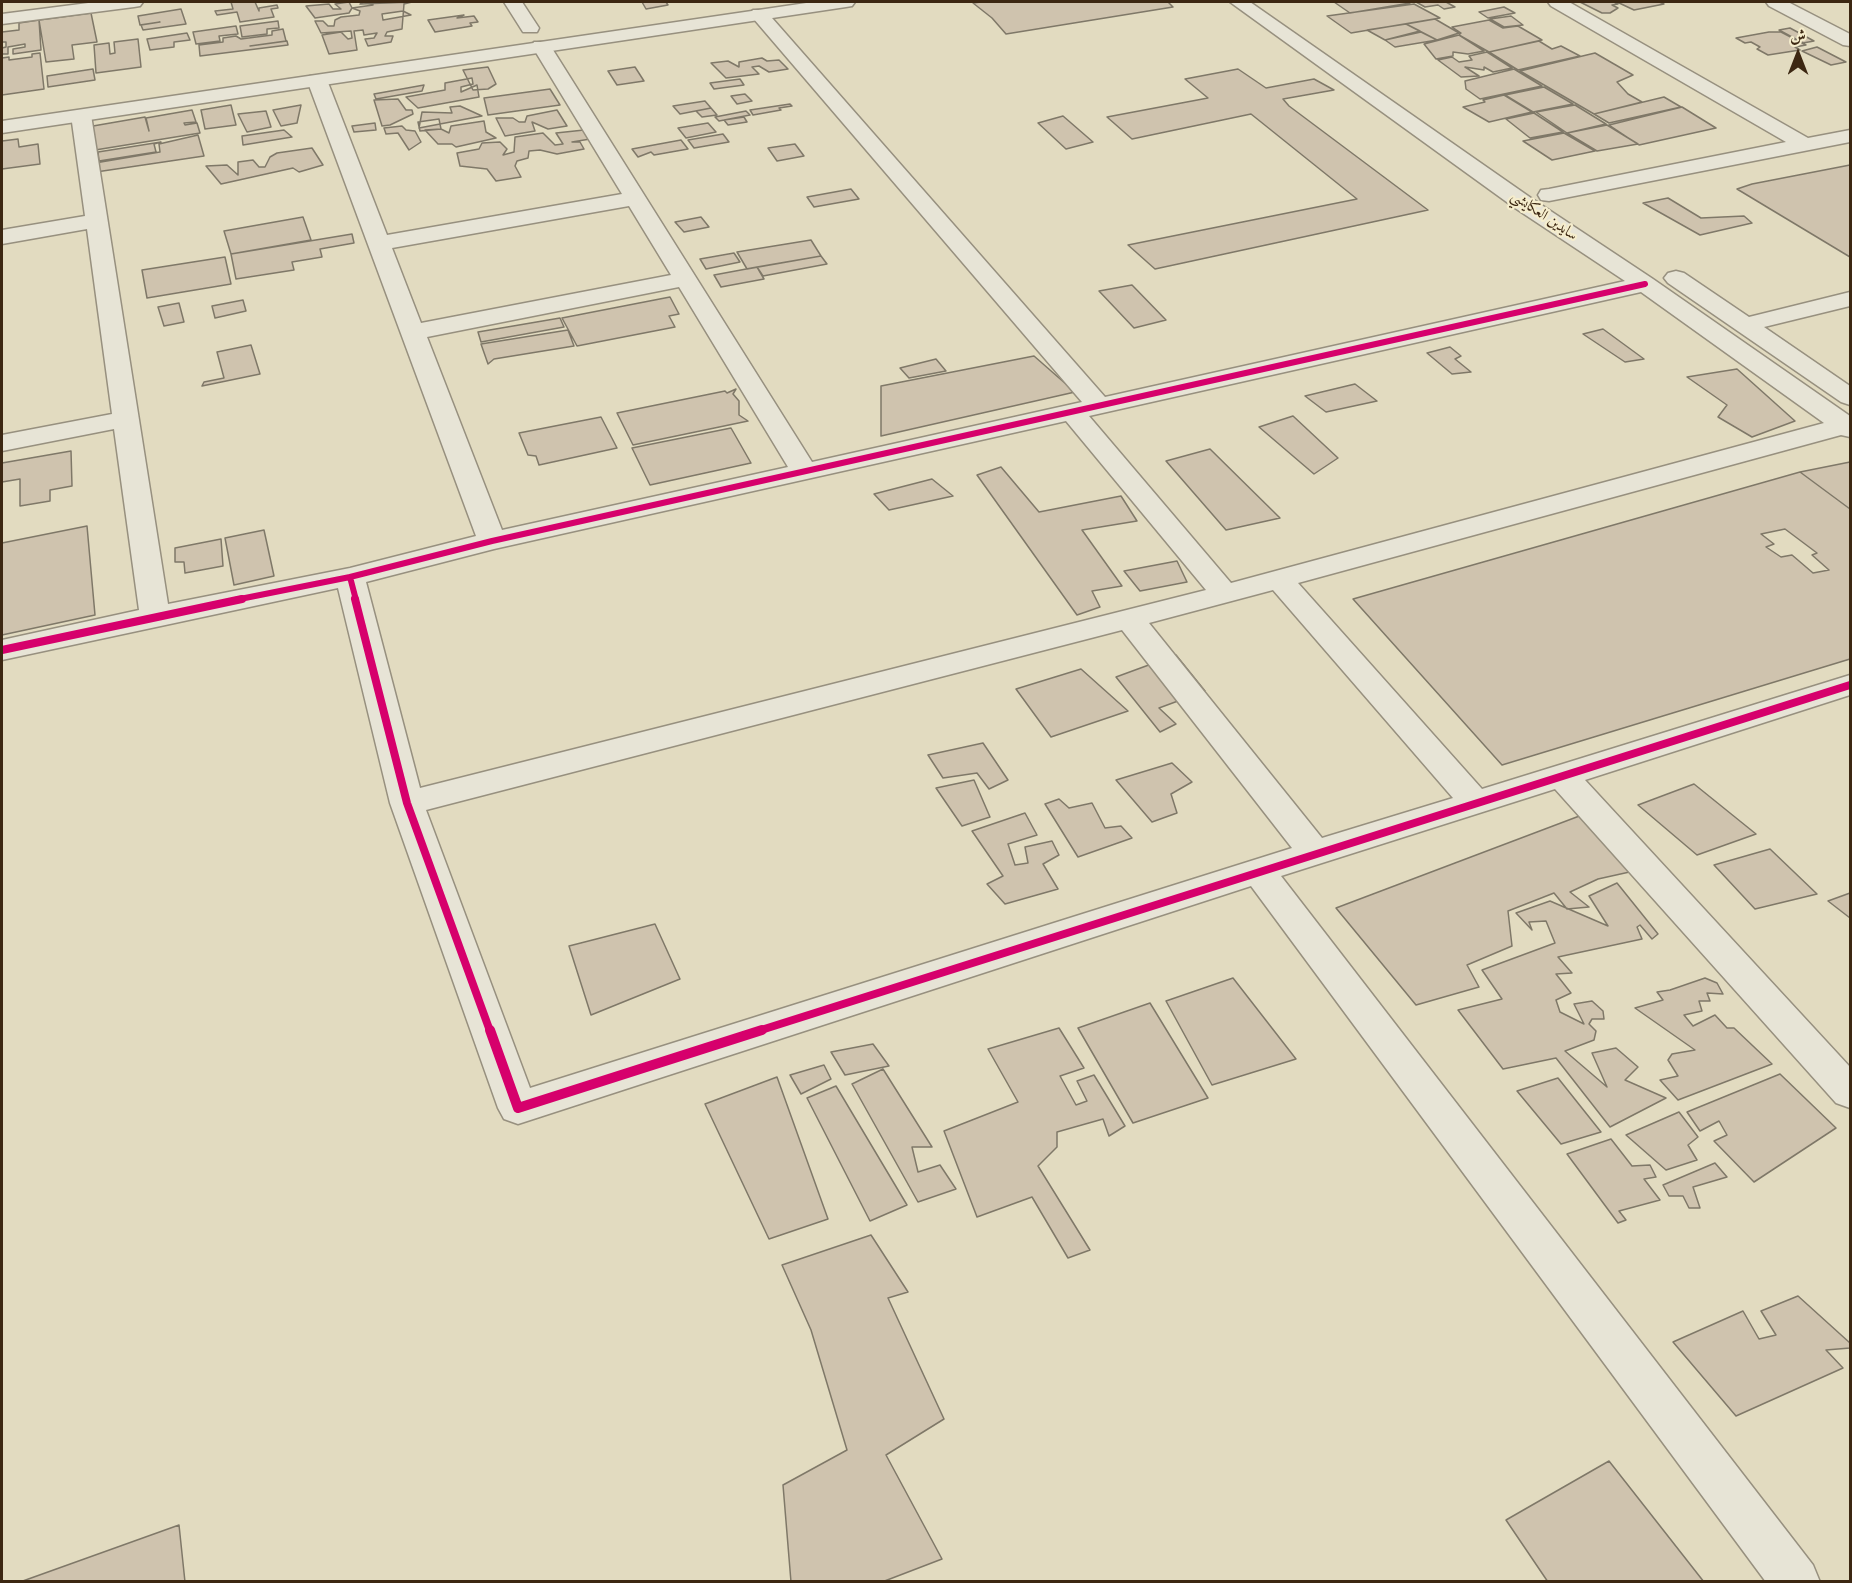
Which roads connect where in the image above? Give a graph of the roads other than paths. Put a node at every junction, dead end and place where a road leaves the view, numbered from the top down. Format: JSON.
{"nodes":[{"id":1,"x":134,"y":2,"type":"edge"},
{"id":2,"x":513,"y":2,"type":"edge"},
{"id":3,"x":846,"y":2,"type":"edge"},
{"id":4,"x":1239,"y":2,"type":"edge"},
{"id":5,"x":1557,"y":2,"type":"edge"},
{"id":6,"x":1775,"y":2,"type":"edge"},
{"id":7,"x":58,"y":7,"type":"edge"},
{"id":8,"x":759,"y":14,"type":"junction"},
{"id":9,"x":642,"y":15,"type":"dead end"},
{"id":10,"x":2,"y":19,"type":"edge"},
{"id":11,"x":551,"y":24,"type":"dead end"},
{"id":12,"x":670,"y":27,"type":"junction"},
{"id":13,"x":507,"y":31,"type":"dead end"},
{"id":14,"x":536,"y":37,"type":"junction"},
{"id":15,"x":1851,"y":40,"type":"edge"},
{"id":16,"x":317,"y":80,"type":"junction"},
{"id":17,"x":81,"y":115,"type":"junction"},
{"id":18,"x":2,"y":127,"type":"edge"},
{"id":19,"x":1851,"y":136,"type":"edge"},
{"id":20,"x":1805,"y":145,"type":"junction"},
{"id":21,"x":1530,"y":181,"type":"dead end"},
{"id":22,"x":1549,"y":195,"type":"junction"},
{"id":23,"x":635,"y":198,"type":"junction"},
{"id":24,"x":1578,"y":214,"type":"dead end"},
{"id":25,"x":97,"y":221,"type":"junction"},
{"id":26,"x":2,"y":237,"type":"edge"},
{"id":27,"x":381,"y":243,"type":"junction"},
{"id":28,"x":1650,"y":274,"type":"junction"},
{"id":29,"x":685,"y":279,"type":"junction"},
{"id":30,"x":1851,"y":299,"type":"edge"},
{"id":31,"x":1745,"y":325,"type":"junction"},
{"id":32,"x":414,"y":332,"type":"junction"},
{"id":33,"x":1851,"y":397,"type":"edge"},
{"id":34,"x":1098,"y":405,"type":"junction"},
{"id":35,"x":1071,"y":411,"type":"junction"},
{"id":36,"x":126,"y":419,"type":"junction"},
{"id":37,"x":1849,"y":426,"type":"edge"},
{"id":38,"x":2,"y":443,"type":"edge"},
{"id":39,"x":804,"y":471,"type":"junction"},
{"id":40,"x":492,"y":541,"type":"junction"},
{"id":41,"x":350,"y":577,"type":"junction"},
{"id":42,"x":1279,"y":579,"type":"junction"},
{"id":43,"x":1225,"y":594,"type":"junction"},
{"id":44,"x":155,"y":616,"type":"junction"},
{"id":45,"x":1129,"y":618,"type":"junction"},
{"id":46,"x":2,"y":650,"type":"edge"},
{"id":47,"x":1851,"y":684,"type":"edge"},
{"id":48,"x":1562,"y":776,"type":"junction"},
{"id":49,"x":407,"y":803,"type":"junction"},
{"id":50,"x":1476,"y":803,"type":"junction"},
{"id":51,"x":1315,"y":853,"type":"junction"},
{"id":52,"x":1258,"y":871,"type":"junction"},
{"id":53,"x":1837,"y":1057,"type":"edge"},
{"id":54,"x":1851,"y":1092,"type":"edge"},
{"id":55,"x":1796,"y":1581,"type":"edge"}],
"edges":[{"from":1,"to":7,"type":"street"},
{"from":2,"to":14,"type":"street"},
{"from":3,"to":8,"type":"street"},
{"from":4,"to":28,"type":"street","name":"سايدين العكايشي"},
{"from":5,"to":20,"type":"street"},
{"from":6,"to":15,"type":"street"},
{"from":7,"to":10,"type":"street"},
{"from":8,"to":12,"type":"street"},
{"from":8,"to":34,"type":"street"},
{"from":9,"to":12,"type":"street"},
{"from":11,"to":14,"type":"street"},
{"from":12,"to":14,"type":"street"},
{"from":13,"to":14,"type":"street"},
{"from":14,"to":16,"type":"street"},
{"from":14,"to":23,"type":"street"},
{"from":16,"to":17,"type":"street"},
{"from":16,"to":27,"type":"street"},
{"from":17,"to":18,"type":"street"},
{"from":17,"to":25,"type":"street"},
{"from":19,"to":20,"type":"street"},
{"from":20,"to":22,"type":"street"},
{"from":21,"to":22,"type":"street","name":"سايدين العكايشي"},
{"from":22,"to":24,"type":"street","name":"سايدين العكايشي"},
{"from":23,"to":27,"type":"street"},
{"from":23,"to":29,"type":"street"},
{"from":25,"to":26,"type":"street"},
{"from":25,"to":36,"type":"street"},
{"from":27,"to":32,"type":"street"},
{"from":28,"to":31,"type":"street","name":"سايدين العكايشي"},
{"from":28,"to":34,"type":"street"},
{"from":28,"to":37,"type":"street","name":"سايدين العكايشي"},
{"from":29,"to":32,"type":"street"},
{"from":29,"to":39,"type":"street"},
{"from":30,"to":31,"type":"street"},
{"from":31,"to":33,"type":"street","name":"سايدين العكايشي"},
{"from":32,"to":40,"type":"street"},
{"from":34,"to":35,"type":"street"},
{"from":35,"to":39,"type":"street"},
{"from":35,"to":43,"type":"street"},
{"from":36,"to":38,"type":"street"},
{"from":36,"to":44,"type":"street"},
{"from":37,"to":42,"type":"street"},
{"from":39,"to":40,"type":"street"},
{"from":40,"to":41,"type":"street"},
{"from":41,"to":44,"type":"street"},
{"from":41,"to":49,"type":"street"},
{"from":42,"to":43,"type":"street"},
{"from":42,"to":50,"type":"street"},
{"from":43,"to":45,"type":"street"},
{"from":44,"to":46,"type":"street"},
{"from":45,"to":49,"type":"street"},
{"from":45,"to":51,"type":"street"},
{"from":47,"to":48,"type":"street"},
{"from":48,"to":50,"type":"street"},
{"from":48,"to":53,"type":"street"},
{"from":49,"to":52,"type":"street"},
{"from":50,"to":51,"type":"street"},
{"from":51,"to":52,"type":"street"},
{"from":52,"to":55,"type":"street"},
{"from":53,"to":54,"type":"street"}]}
